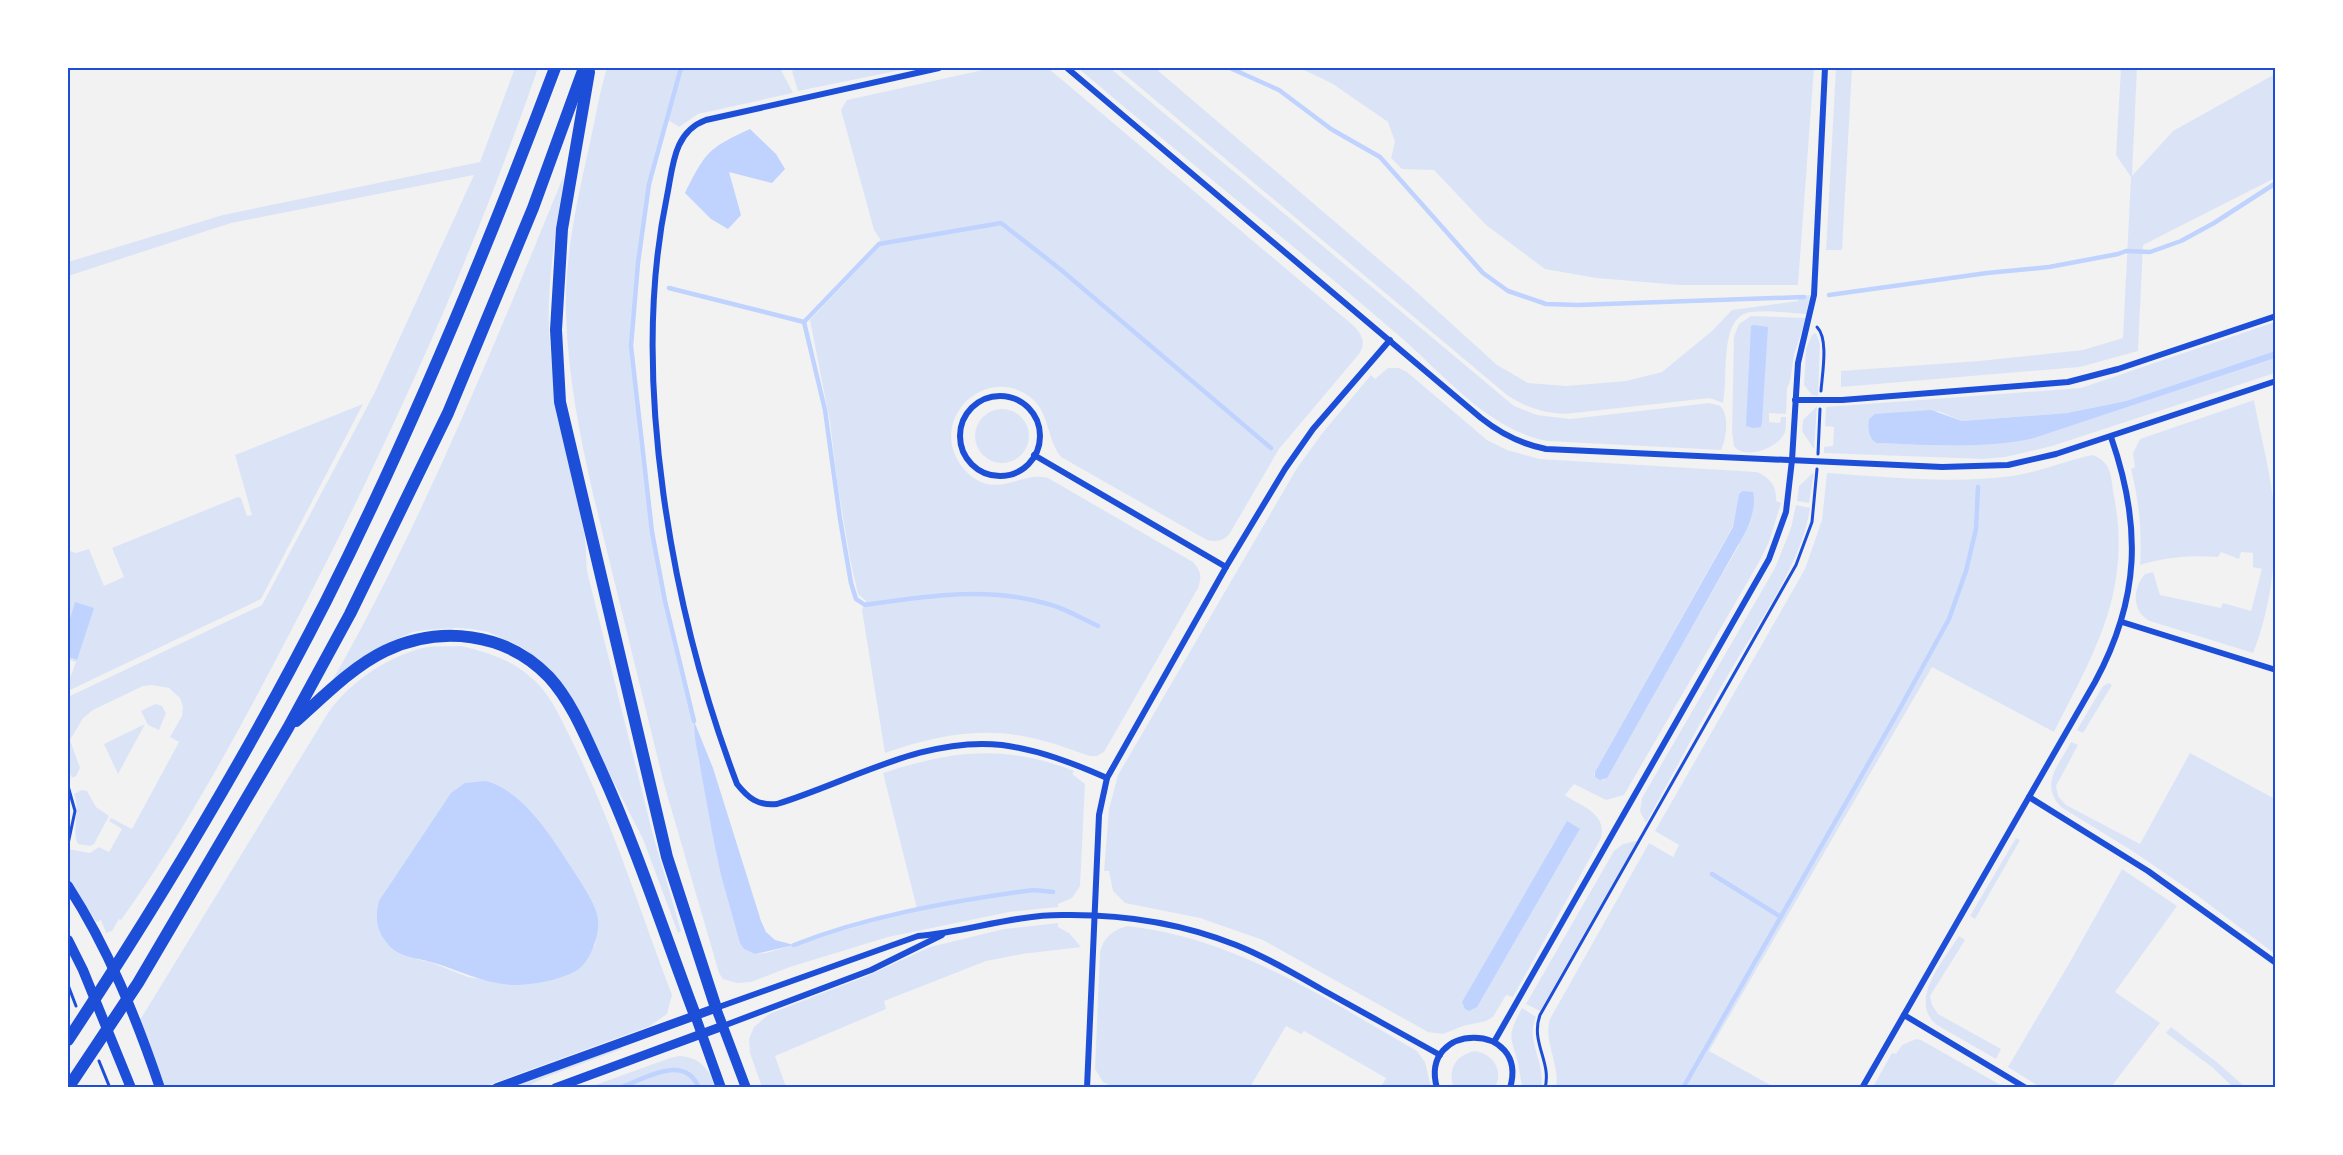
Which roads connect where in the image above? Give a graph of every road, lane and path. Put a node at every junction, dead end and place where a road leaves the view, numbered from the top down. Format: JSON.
{"nodes":[{"id":1,"x":555,"y":68,"type":"edge"},
{"id":2,"x":584,"y":68,"type":"edge"},
{"id":3,"x":590,"y":68,"type":"edge"},
{"id":4,"x":939,"y":68,"type":"edge"},
{"id":5,"x":1067,"y":68,"type":"edge"},
{"id":6,"x":1825,"y":68,"type":"edge"},
{"id":7,"x":2276,"y":316,"type":"edge"},
{"id":8,"x":1809,"y":320,"type":"junction"},
{"id":9,"x":1390,"y":340,"type":"junction"},
{"id":10,"x":2276,"y":381,"type":"edge"},
{"id":11,"x":1795,"y":400,"type":"junction"},
{"id":12,"x":1821,"y":401,"type":"junction"},
{"id":13,"x":2111,"y":437,"type":"junction"},
{"id":14,"x":1034,"y":455,"type":"junction"},
{"id":15,"x":1792,"y":460,"type":"junction"},
{"id":16,"x":1818,"y":461,"type":"junction"},
{"id":17,"x":1226,"y":567,"type":"junction"},
{"id":18,"x":2122,"y":622,"type":"junction"},
{"id":19,"x":2276,"y":670,"type":"edge"},
{"id":20,"x":288,"y":728,"type":"junction"},
{"id":21,"x":1107,"y":777,"type":"junction"},
{"id":22,"x":68,"y":786,"type":"edge"},
{"id":23,"x":2029,"y":797,"type":"junction"},
{"id":24,"x":68,"y":844,"type":"edge"},
{"id":25,"x":68,"y":886,"type":"edge"},
{"id":26,"x":1095,"y":916,"type":"junction"},
{"id":27,"x":945,"y":934,"type":"junction"},
{"id":28,"x":68,"y":940,"type":"edge"},
{"id":29,"x":2276,"y":963,"type":"edge"},
{"id":30,"x":716,"y":1008,"type":"junction"},
{"id":31,"x":695,"y":1015,"type":"junction"},
{"id":32,"x":1904,"y":1015,"type":"junction"},
{"id":33,"x":723,"y":1026,"type":"junction"},
{"id":34,"x":701,"y":1034,"type":"junction"},
{"id":35,"x":68,"y":1040,"type":"edge"},
{"id":36,"x":1494,"y":1042,"type":"junction"},
{"id":37,"x":1440,"y":1055,"type":"junction"},
{"id":38,"x":68,"y":1088,"type":"edge"},
{"id":39,"x":131,"y":1088,"type":"edge"},
{"id":40,"x":160,"y":1088,"type":"edge"},
{"id":41,"x":496,"y":1088,"type":"edge"},
{"id":42,"x":555,"y":1088,"type":"edge"},
{"id":43,"x":721,"y":1088,"type":"edge"},
{"id":44,"x":746,"y":1088,"type":"edge"},
{"id":45,"x":1086,"y":1088,"type":"edge"},
{"id":46,"x":1437,"y":1088,"type":"edge"},
{"id":47,"x":1510,"y":1088,"type":"edge"},
{"id":48,"x":1545,"y":1088,"type":"edge"},
{"id":49,"x":1862,"y":1088,"type":"edge"},
{"id":50,"x":2026,"y":1088,"type":"edge"}],
"edges":[{"from":1,"to":35,"type":"highway"},
{"from":2,"to":20,"type":"highway"},
{"from":3,"to":30,"type":"highway"},
{"from":4,"to":21,"type":"street"},
{"from":5,"to":9,"type":"street"},
{"from":6,"to":8,"type":"street"},
{"from":7,"to":12,"type":"street"},
{"from":8,"to":11,"type":"street"},
{"from":8,"to":12,"type":"path"},
{"from":9,"to":15,"type":"street"},
{"from":9,"to":17,"type":"street"},
{"from":10,"to":13,"type":"street"},
{"from":11,"to":12,"type":"street"},
{"from":11,"to":15,"type":"street"},
{"from":12,"to":16,"type":"path"},
{"from":13,"to":16,"type":"street"},
{"from":13,"to":18,"type":"street"},
{"from":14,"to":14,"type":"street"},
{"from":14,"to":17,"type":"street"},
{"from":15,"to":16,"type":"street"},
{"from":15,"to":36,"type":"street"},
{"from":16,"to":48,"type":"path"},
{"from":17,"to":21,"type":"street"},
{"from":18,"to":19,"type":"street"},
{"from":18,"to":23,"type":"street"},
{"from":20,"to":31,"type":"highway"},
{"from":20,"to":38,"type":"highway"},
{"from":21,"to":26,"type":"street"},
{"from":22,"to":24,"type":"path"},
{"from":23,"to":29,"type":"street"},
{"from":23,"to":32,"type":"street"},
{"from":25,"to":40,"type":"main road"},
{"from":26,"to":27,"type":"street"},
{"from":26,"to":37,"type":"street"},
{"from":26,"to":45,"type":"street"},
{"from":27,"to":30,"type":"street"},
{"from":27,"to":33,"type":"street"},
{"from":28,"to":39,"type":"main road"},
{"from":30,"to":31,"type":"main road"},
{"from":30,"to":33,"type":"main road"},
{"from":31,"to":34,"type":"main road"},
{"from":31,"to":41,"type":"main road"},
{"from":32,"to":49,"type":"street"},
{"from":32,"to":50,"type":"street"},
{"from":33,"to":34,"type":"main road"},
{"from":33,"to":44,"type":"main road"},
{"from":34,"to":42,"type":"main road"},
{"from":34,"to":43,"type":"main road"},
{"from":36,"to":37,"type":"street"},
{"from":36,"to":47,"type":"street"},
{"from":37,"to":46,"type":"street"}]}
